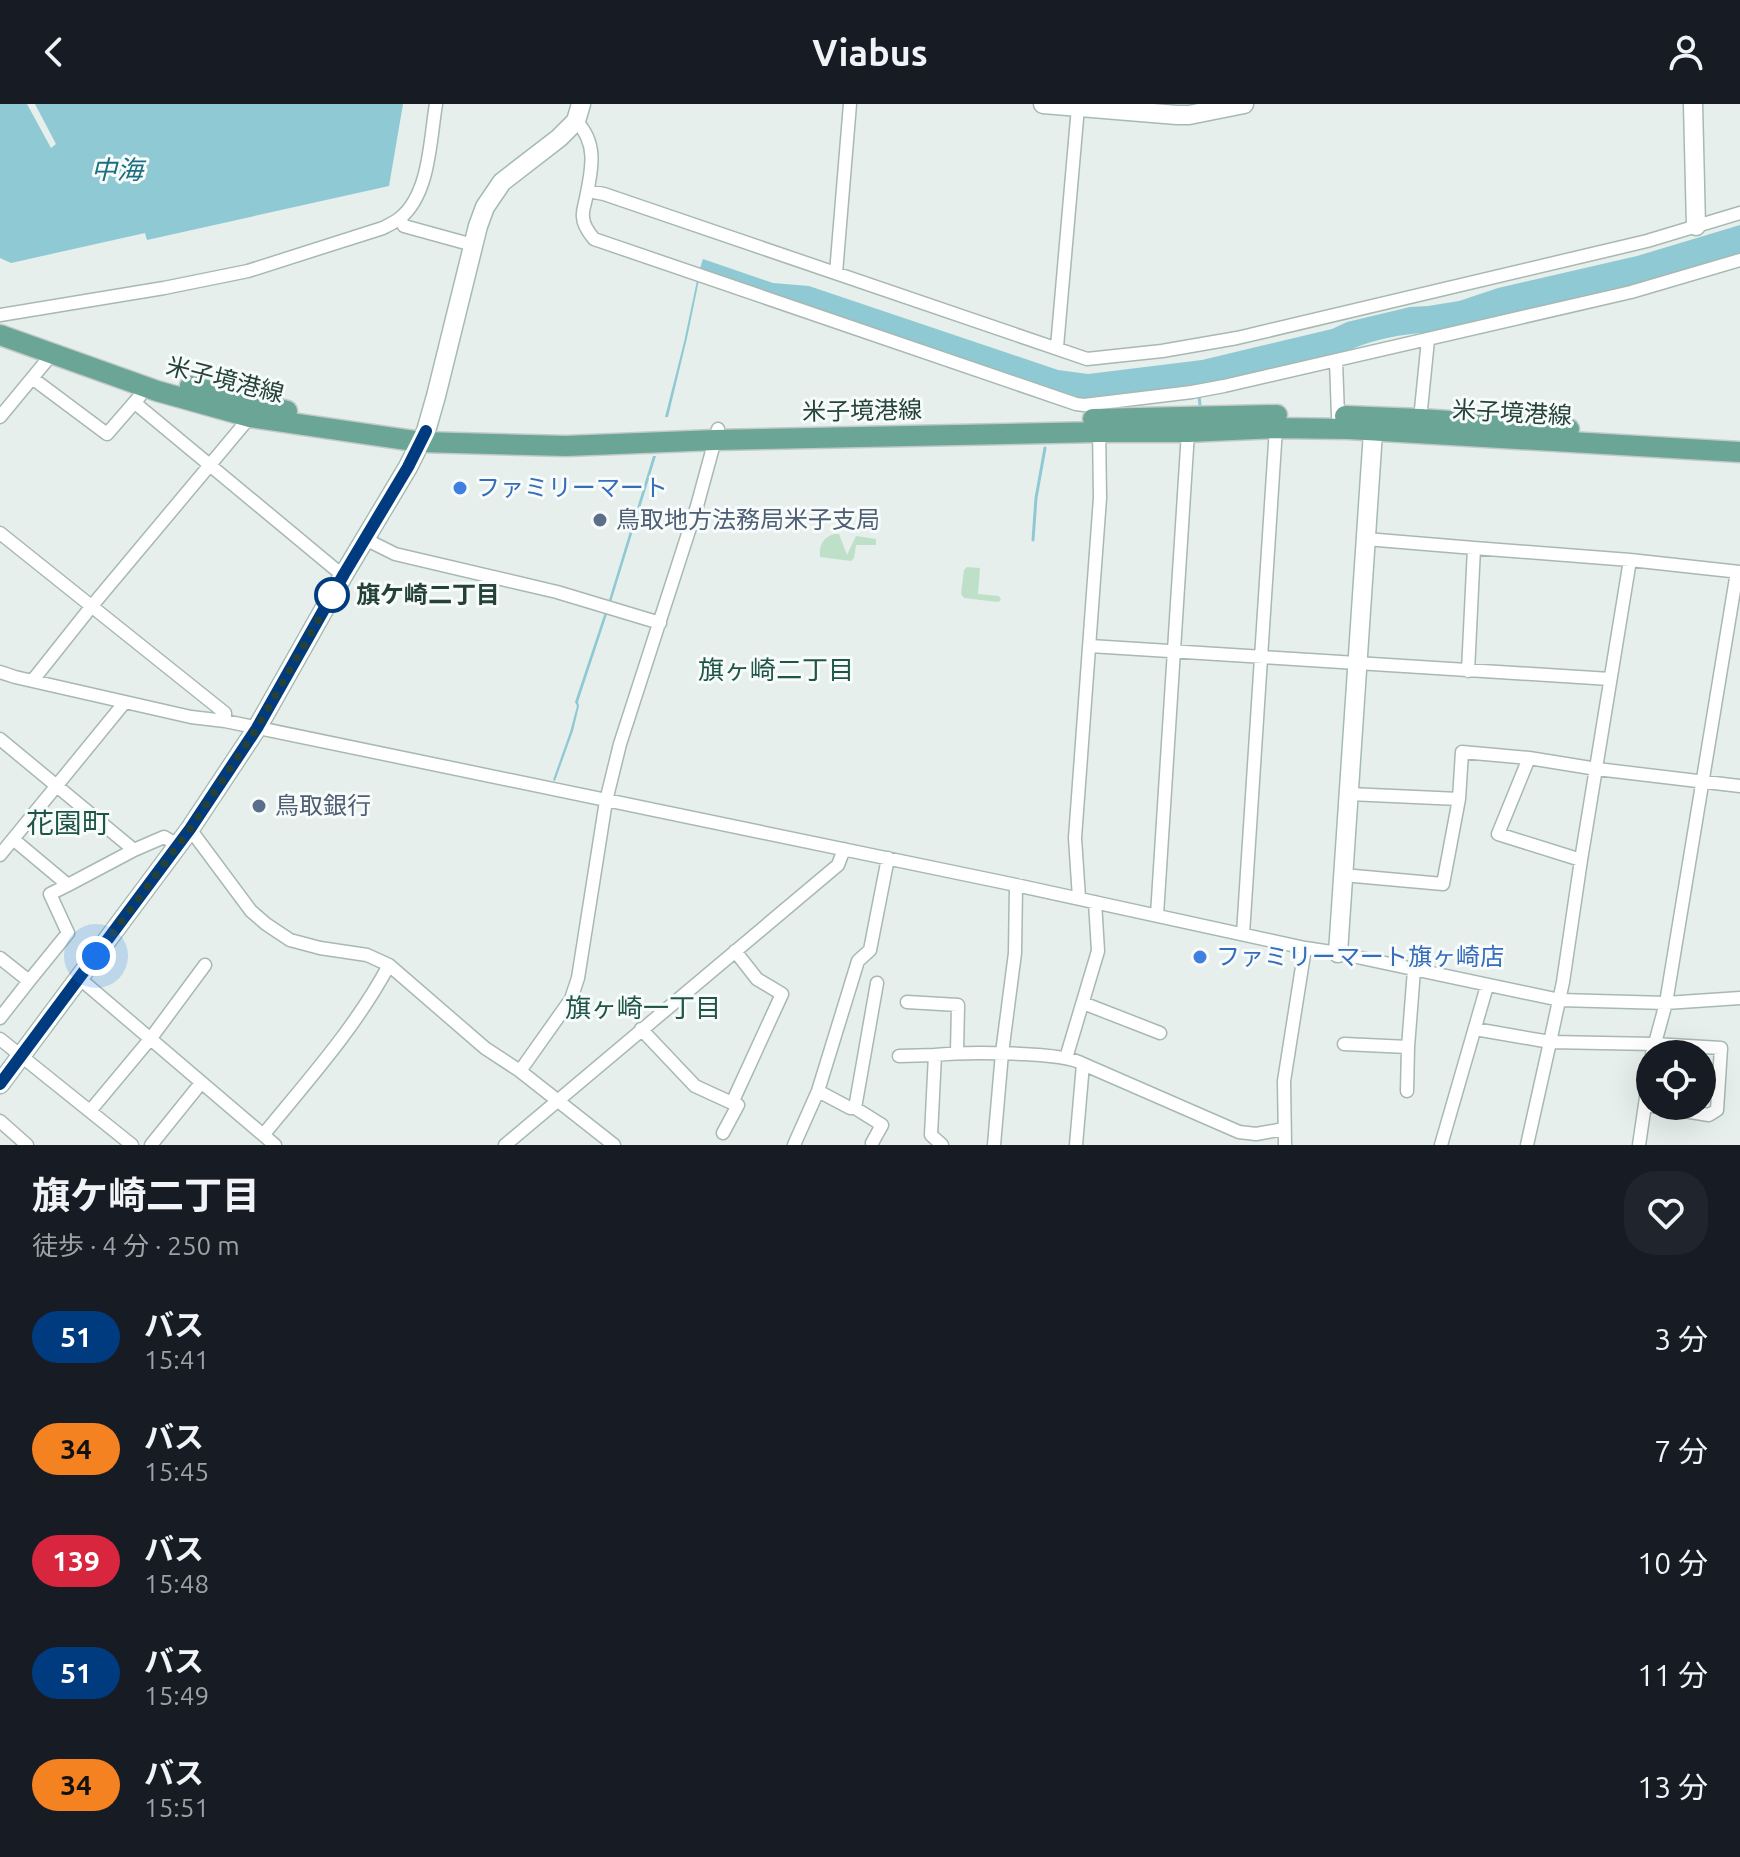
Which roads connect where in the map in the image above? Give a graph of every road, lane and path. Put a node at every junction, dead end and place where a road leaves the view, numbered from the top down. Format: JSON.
{"nodes":[{"id":1,"x":436,"y":104,"type":"edge"},
{"id":2,"x":850,"y":104,"type":"edge"},
{"id":3,"x":1043,"y":104,"type":"edge"},
{"id":4,"x":1244,"y":104,"type":"edge"},
{"id":5,"x":1693,"y":104,"type":"edge"},
{"id":6,"x":1078,"y":107,"type":"junction"},
{"id":7,"x":578,"y":112,"type":"edge"},
{"id":8,"x":588,"y":191,"type":"junction"},
{"id":9,"x":1740,"y":213,"type":"edge"},
{"id":10,"x":400,"y":219,"type":"junction"},
{"id":11,"x":1696,"y":226,"type":"junction"},
{"id":12,"x":473,"y":245,"type":"junction"},
{"id":13,"x":1740,"y":260,"type":"edge"},
{"id":14,"x":836,"y":273,"type":"junction"},
{"id":15,"x":0,"y":315,"type":"edge"},
{"id":16,"x":0,"y":325,"type":"edge"},
{"id":17,"x":0,"y":335,"type":"edge"},
{"id":18,"x":1428,"y":340,"type":"junction"},
{"id":19,"x":1057,"y":347,"type":"junction"},
{"id":20,"x":52,"y":354,"type":"junction"},
{"id":21,"x":1336,"y":361,"type":"junction"},
{"id":22,"x":32,"y":378,"type":"junction"},
{"id":23,"x":139,"y":394,"type":"junction"},
{"id":24,"x":1338,"y":416,"type":"junction"},
{"id":25,"x":0,"y":417,"type":"edge"},
{"id":26,"x":250,"y":417,"type":"junction"},
{"id":27,"x":1420,"y":419,"type":"junction"},
{"id":28,"x":1374,"y":424,"type":"junction"},
{"id":29,"x":1099,"y":425,"type":"junction"},
{"id":30,"x":1276,"y":428,"type":"junction"},
{"id":31,"x":1188,"y":432,"type":"junction"},
{"id":32,"x":717,"y":435,"type":"junction"},
{"id":33,"x":423,"y":437,"type":"junction"},
{"id":34,"x":1740,"y":438,"type":"edge"},
{"id":35,"x":1740,"y":452,"type":"edge"},
{"id":36,"x":210,"y":465,"type":"junction"},
{"id":37,"x":0,"y":533,"type":"edge"},
{"id":38,"x":365,"y":539,"type":"junction"},
{"id":39,"x":1366,"y":539,"type":"junction"},
{"id":40,"x":1474,"y":548,"type":"junction"},
{"id":41,"x":1630,"y":560,"type":"junction"},
{"id":42,"x":1739,"y":572,"type":"edge"},
{"id":43,"x":344,"y":574,"type":"junction"},
{"id":44,"x":91,"y":607,"type":"junction"},
{"id":45,"x":660,"y":623,"type":"junction"},
{"id":46,"x":1090,"y":646,"type":"junction"},
{"id":47,"x":1174,"y":652,"type":"junction"},
{"id":48,"x":1263,"y":658,"type":"junction"},
{"id":49,"x":1359,"y":663,"type":"junction"},
{"id":50,"x":1468,"y":671,"type":"junction"},
{"id":51,"x":0,"y":672,"type":"edge"},
{"id":52,"x":1610,"y":679,"type":"junction"},
{"id":53,"x":33,"y":680,"type":"junction"},
{"id":54,"x":125,"y":702,"type":"junction"},
{"id":55,"x":225,"y":721,"type":"junction"},
{"id":56,"x":257,"y":728,"type":"junction"},
{"id":57,"x":0,"y":739,"type":"edge"},
{"id":58,"x":1529,"y":758,"type":"junction"},
{"id":59,"x":1597,"y":769,"type":"junction"},
{"id":60,"x":1702,"y":781,"type":"junction"},
{"id":61,"x":57,"y":785,"type":"junction"},
{"id":62,"x":1740,"y":786,"type":"edge"},
{"id":63,"x":1349,"y":794,"type":"junction"},
{"id":64,"x":1459,"y":799,"type":"junction"},
{"id":65,"x":606,"y":801,"type":"junction"},
{"id":66,"x":190,"y":829,"type":"junction"},
{"id":67,"x":13,"y":839,"type":"junction"},
{"id":68,"x":178,"y":845,"type":"junction"},
{"id":69,"x":844,"y":849,"type":"junction"},
{"id":70,"x":134,"y":850,"type":"junction"},
{"id":71,"x":0,"y":855,"type":"edge"},
{"id":72,"x":888,"y":858,"type":"junction"},
{"id":73,"x":1581,"y":860,"type":"junction"},
{"id":74,"x":1343,"y":875,"type":"junction"},
{"id":75,"x":68,"y":885,"type":"junction"},
{"id":76,"x":1016,"y":885,"type":"junction"},
{"id":77,"x":1079,"y":898,"type":"junction"},
{"id":78,"x":1095,"y":902,"type":"junction"},
{"id":79,"x":1157,"y":915,"type":"junction"},
{"id":80,"x":1243,"y":934,"type":"junction"},
{"id":81,"x":1305,"y":948,"type":"junction"},
{"id":82,"x":735,"y":951,"type":"junction"},
{"id":83,"x":1338,"y":953,"type":"junction"},
{"id":84,"x":0,"y":958,"type":"edge"},
{"id":85,"x":205,"y":965,"type":"dead end"},
{"id":86,"x":389,"y":965,"type":"junction"},
{"id":87,"x":1414,"y":970,"type":"junction"},
{"id":88,"x":79,"y":978,"type":"junction"},
{"id":89,"x":29,"y":981,"type":"junction"},
{"id":90,"x":877,"y":983,"type":"dead end"},
{"id":91,"x":1487,"y":986,"type":"junction"},
{"id":92,"x":1740,"y":998,"type":"edge"},
{"id":93,"x":1560,"y":1000,"type":"junction"},
{"id":94,"x":907,"y":1002,"type":"dead end"},
{"id":95,"x":1083,"y":1003,"type":"junction"},
{"id":96,"x":1666,"y":1003,"type":"junction"},
{"id":97,"x":0,"y":1018,"type":"edge"},
{"id":98,"x":641,"y":1029,"type":"junction"},
{"id":99,"x":1475,"y":1029,"type":"junction"},
{"id":100,"x":1160,"y":1033,"type":"dead end"},
{"id":101,"x":151,"y":1038,"type":"junction"},
{"id":102,"x":0,"y":1039,"type":"edge"},
{"id":103,"x":1656,"y":1040,"type":"edge"},
{"id":104,"x":1550,"y":1042,"type":"junction"},
{"id":105,"x":1344,"y":1044,"type":"dead end"},
{"id":106,"x":1408,"y":1047,"type":"junction"},
{"id":107,"x":1636,"y":1048,"type":"edge"},
{"id":108,"x":1716,"y":1048,"type":"edge"},
{"id":109,"x":957,"y":1052,"type":"junction"},
{"id":110,"x":1002,"y":1053,"type":"junction"},
{"id":111,"x":935,"y":1055,"type":"junction"},
{"id":112,"x":21,"y":1056,"type":"junction"},
{"id":113,"x":899,"y":1056,"type":"dead end"},
{"id":114,"x":1066,"y":1058,"type":"junction"},
{"id":115,"x":1083,"y":1064,"type":"junction"},
{"id":116,"x":520,"y":1071,"type":"junction"},
{"id":117,"x":201,"y":1083,"type":"junction"},
{"id":118,"x":0,"y":1084,"type":"edge"},
{"id":119,"x":818,"y":1091,"type":"junction"},
{"id":120,"x":1407,"y":1091,"type":"dead end"},
{"id":121,"x":558,"y":1100,"type":"junction"},
{"id":122,"x":732,"y":1103,"type":"junction"},
{"id":123,"x":855,"y":1108,"type":"junction"},
{"id":124,"x":90,"y":1111,"type":"junction"},
{"id":125,"x":1716,"y":1111,"type":"edge"},
{"id":126,"x":1645,"y":1120,"type":"edge"},
{"id":127,"x":0,"y":1121,"type":"edge"},
{"id":128,"x":1284,"y":1129,"type":"junction"},
{"id":129,"x":723,"y":1133,"type":"dead end"},
{"id":130,"x":264,"y":1134,"type":"junction"},
{"id":131,"x":872,"y":1143,"type":"dead end"},
{"id":132,"x":27,"y":1145,"type":"edge"},
{"id":133,"x":132,"y":1145,"type":"edge"},
{"id":134,"x":151,"y":1145,"type":"edge"},
{"id":135,"x":275,"y":1145,"type":"edge"},
{"id":136,"x":505,"y":1145,"type":"edge"},
{"id":137,"x":614,"y":1145,"type":"edge"},
{"id":138,"x":794,"y":1145,"type":"edge"},
{"id":139,"x":942,"y":1145,"type":"edge"},
{"id":140,"x":994,"y":1145,"type":"edge"},
{"id":141,"x":1076,"y":1145,"type":"edge"},
{"id":142,"x":1285,"y":1145,"type":"edge"},
{"id":143,"x":1441,"y":1145,"type":"edge"},
{"id":144,"x":1527,"y":1145,"type":"edge"},
{"id":145,"x":1639,"y":1145,"type":"edge"}],
"edges":[{"from":1,"to":10,"type":"street"},
{"from":2,"to":14,"type":"street"},
{"from":3,"to":6,"type":"street"},
{"from":4,"to":6,"type":"street"},
{"from":5,"to":11,"type":"street"},
{"from":6,"to":19,"type":"street"},
{"from":7,"to":8,"type":"street"},
{"from":7,"to":12,"type":"street"},
{"from":8,"to":14,"type":"street"},
{"from":8,"to":21,"type":"street"},
{"from":9,"to":11,"type":"street"},
{"from":10,"to":12,"type":"street"},
{"from":10,"to":15,"type":"street"},
{"from":11,"to":19,"type":"street"},
{"from":12,"to":33,"type":"street"},
{"from":13,"to":18,"type":"street"},
{"from":14,"to":19,"type":"street"},
{"from":16,"to":33,"type":"main road","name":"米子境港線"},
{"from":17,"to":20,"type":"main road","name":"米子境港線"},
{"from":18,"to":21,"type":"street"},
{"from":18,"to":27,"type":"street"},
{"from":20,"to":22,"type":"street"},
{"from":20,"to":23,"type":"main road","name":"米子境港線"},
{"from":21,"to":24,"type":"street"},
{"from":22,"to":23,"type":"street"},
{"from":22,"to":25,"type":"street"},
{"from":23,"to":26,"type":"main road","name":"米子境港線"},
{"from":23,"to":36,"type":"street"},
{"from":24,"to":28,"type":"main road","name":"米子境港線"},
{"from":24,"to":29,"type":"main road","name":"米子境港線"},
{"from":26,"to":33,"type":"main road","name":"米子境港線"},
{"from":26,"to":36,"type":"street"},
{"from":27,"to":28,"type":"main road","name":"米子境港線"},
{"from":27,"to":34,"type":"main road","name":"米子境港線"},
{"from":28,"to":30,"type":"main road","name":"米子境港線"},
{"from":28,"to":35,"type":"main road","name":"米子境港線"},
{"from":28,"to":39,"type":"street"},
{"from":29,"to":31,"type":"main road","name":"米子境港線"},
{"from":29,"to":32,"type":"main road","name":"米子境港線"},
{"from":29,"to":46,"type":"street"},
{"from":30,"to":31,"type":"main road","name":"米子境港線"},
{"from":30,"to":48,"type":"street"},
{"from":31,"to":47,"type":"street"},
{"from":32,"to":33,"type":"main road","name":"米子境港線"},
{"from":32,"to":45,"type":"street"},
{"from":33,"to":38,"type":"street"},
{"from":36,"to":43,"type":"street"},
{"from":36,"to":44,"type":"street"},
{"from":37,"to":44,"type":"street"},
{"from":38,"to":43,"type":"street"},
{"from":38,"to":45,"type":"street"},
{"from":39,"to":40,"type":"street"},
{"from":39,"to":49,"type":"street"},
{"from":40,"to":41,"type":"street"},
{"from":40,"to":50,"type":"street"},
{"from":41,"to":42,"type":"street"},
{"from":41,"to":52,"type":"street"},
{"from":42,"to":60,"type":"street"},
{"from":43,"to":56,"type":"street"},
{"from":44,"to":53,"type":"street"},
{"from":44,"to":55,"type":"street"},
{"from":45,"to":65,"type":"street"},
{"from":46,"to":47,"type":"street"},
{"from":46,"to":77,"type":"street"},
{"from":47,"to":48,"type":"street"},
{"from":47,"to":79,"type":"street"},
{"from":48,"to":49,"type":"street"},
{"from":48,"to":80,"type":"street"},
{"from":49,"to":50,"type":"street"},
{"from":49,"to":63,"type":"street"},
{"from":50,"to":52,"type":"street"},
{"from":51,"to":53,"type":"street"},
{"from":52,"to":59,"type":"street"},
{"from":53,"to":54,"type":"street"},
{"from":54,"to":55,"type":"street"},
{"from":54,"to":61,"type":"street"},
{"from":55,"to":56,"type":"street"},
{"from":56,"to":65,"type":"street"},
{"from":56,"to":66,"type":"street"},
{"from":57,"to":61,"type":"street"},
{"from":58,"to":59,"type":"street"},
{"from":58,"to":64,"type":"street"},
{"from":58,"to":73,"type":"street"},
{"from":59,"to":60,"type":"street"},
{"from":59,"to":73,"type":"street"},
{"from":60,"to":62,"type":"street"},
{"from":60,"to":96,"type":"street"},
{"from":61,"to":67,"type":"street"},
{"from":61,"to":70,"type":"street"},
{"from":63,"to":64,"type":"street"},
{"from":63,"to":74,"type":"street"},
{"from":64,"to":74,"type":"street"},
{"from":65,"to":69,"type":"street"},
{"from":65,"to":116,"type":"street"},
{"from":66,"to":68,"type":"street"},
{"from":66,"to":86,"type":"street"},
{"from":67,"to":71,"type":"street"},
{"from":67,"to":75,"type":"street"},
{"from":68,"to":70,"type":"street"},
{"from":68,"to":88,"type":"street"},
{"from":69,"to":72,"type":"street"},
{"from":69,"to":82,"type":"street"},
{"from":70,"to":75,"type":"street"},
{"from":72,"to":76,"type":"street"},
{"from":72,"to":119,"type":"street"},
{"from":73,"to":93,"type":"street"},
{"from":74,"to":83,"type":"street"},
{"from":75,"to":89,"type":"street"},
{"from":76,"to":77,"type":"street"},
{"from":76,"to":110,"type":"street"},
{"from":77,"to":78,"type":"street"},
{"from":78,"to":79,"type":"street"},
{"from":78,"to":95,"type":"street"},
{"from":79,"to":80,"type":"street"},
{"from":80,"to":81,"type":"street"},
{"from":81,"to":83,"type":"street"},
{"from":81,"to":128,"type":"street"},
{"from":82,"to":98,"type":"street"},
{"from":82,"to":122,"type":"street"},
{"from":83,"to":87,"type":"street"},
{"from":84,"to":89,"type":"street"},
{"from":85,"to":101,"type":"street"},
{"from":86,"to":116,"type":"street"},
{"from":86,"to":130,"type":"street"},
{"from":87,"to":91,"type":"street"},
{"from":87,"to":106,"type":"street"},
{"from":88,"to":101,"type":"street"},
{"from":88,"to":112,"type":"street"},
{"from":89,"to":97,"type":"street"},
{"from":90,"to":123,"type":"street"},
{"from":91,"to":93,"type":"street"},
{"from":91,"to":99,"type":"street"},
{"from":92,"to":96,"type":"street"},
{"from":93,"to":96,"type":"street"},
{"from":93,"to":104,"type":"street"},
{"from":94,"to":109,"type":"street"},
{"from":95,"to":100,"type":"street"},
{"from":95,"to":114,"type":"street"},
{"from":96,"to":103,"type":"street"},
{"from":98,"to":121,"type":"street"},
{"from":98,"to":122,"type":"street"},
{"from":99,"to":104,"type":"street"},
{"from":99,"to":143,"type":"street"},
{"from":101,"to":117,"type":"street"},
{"from":101,"to":124,"type":"street"},
{"from":102,"to":112,"type":"street"},
{"from":104,"to":107,"type":"street"},
{"from":104,"to":144,"type":"street"},
{"from":105,"to":106,"type":"street"},
{"from":106,"to":120,"type":"street"},
{"from":108,"to":125,"type":"street"},
{"from":109,"to":110,"type":"street"},
{"from":109,"to":111,"type":"street"},
{"from":110,"to":114,"type":"street"},
{"from":110,"to":140,"type":"street"},
{"from":111,"to":113,"type":"street"},
{"from":111,"to":139,"type":"street"},
{"from":112,"to":118,"type":"street"},
{"from":112,"to":124,"type":"street"},
{"from":114,"to":115,"type":"street"},
{"from":115,"to":128,"type":"street"},
{"from":115,"to":141,"type":"street"},
{"from":116,"to":121,"type":"street"},
{"from":117,"to":130,"type":"street"},
{"from":117,"to":134,"type":"street"},
{"from":119,"to":123,"type":"street"},
{"from":119,"to":138,"type":"street"},
{"from":121,"to":136,"type":"street"},
{"from":121,"to":137,"type":"street"},
{"from":122,"to":129,"type":"street"},
{"from":123,"to":131,"type":"street"},
{"from":124,"to":133,"type":"street"},
{"from":126,"to":145,"type":"street"},
{"from":127,"to":132,"type":"street"},
{"from":128,"to":142,"type":"street"},
{"from":130,"to":135,"type":"street"}]}
